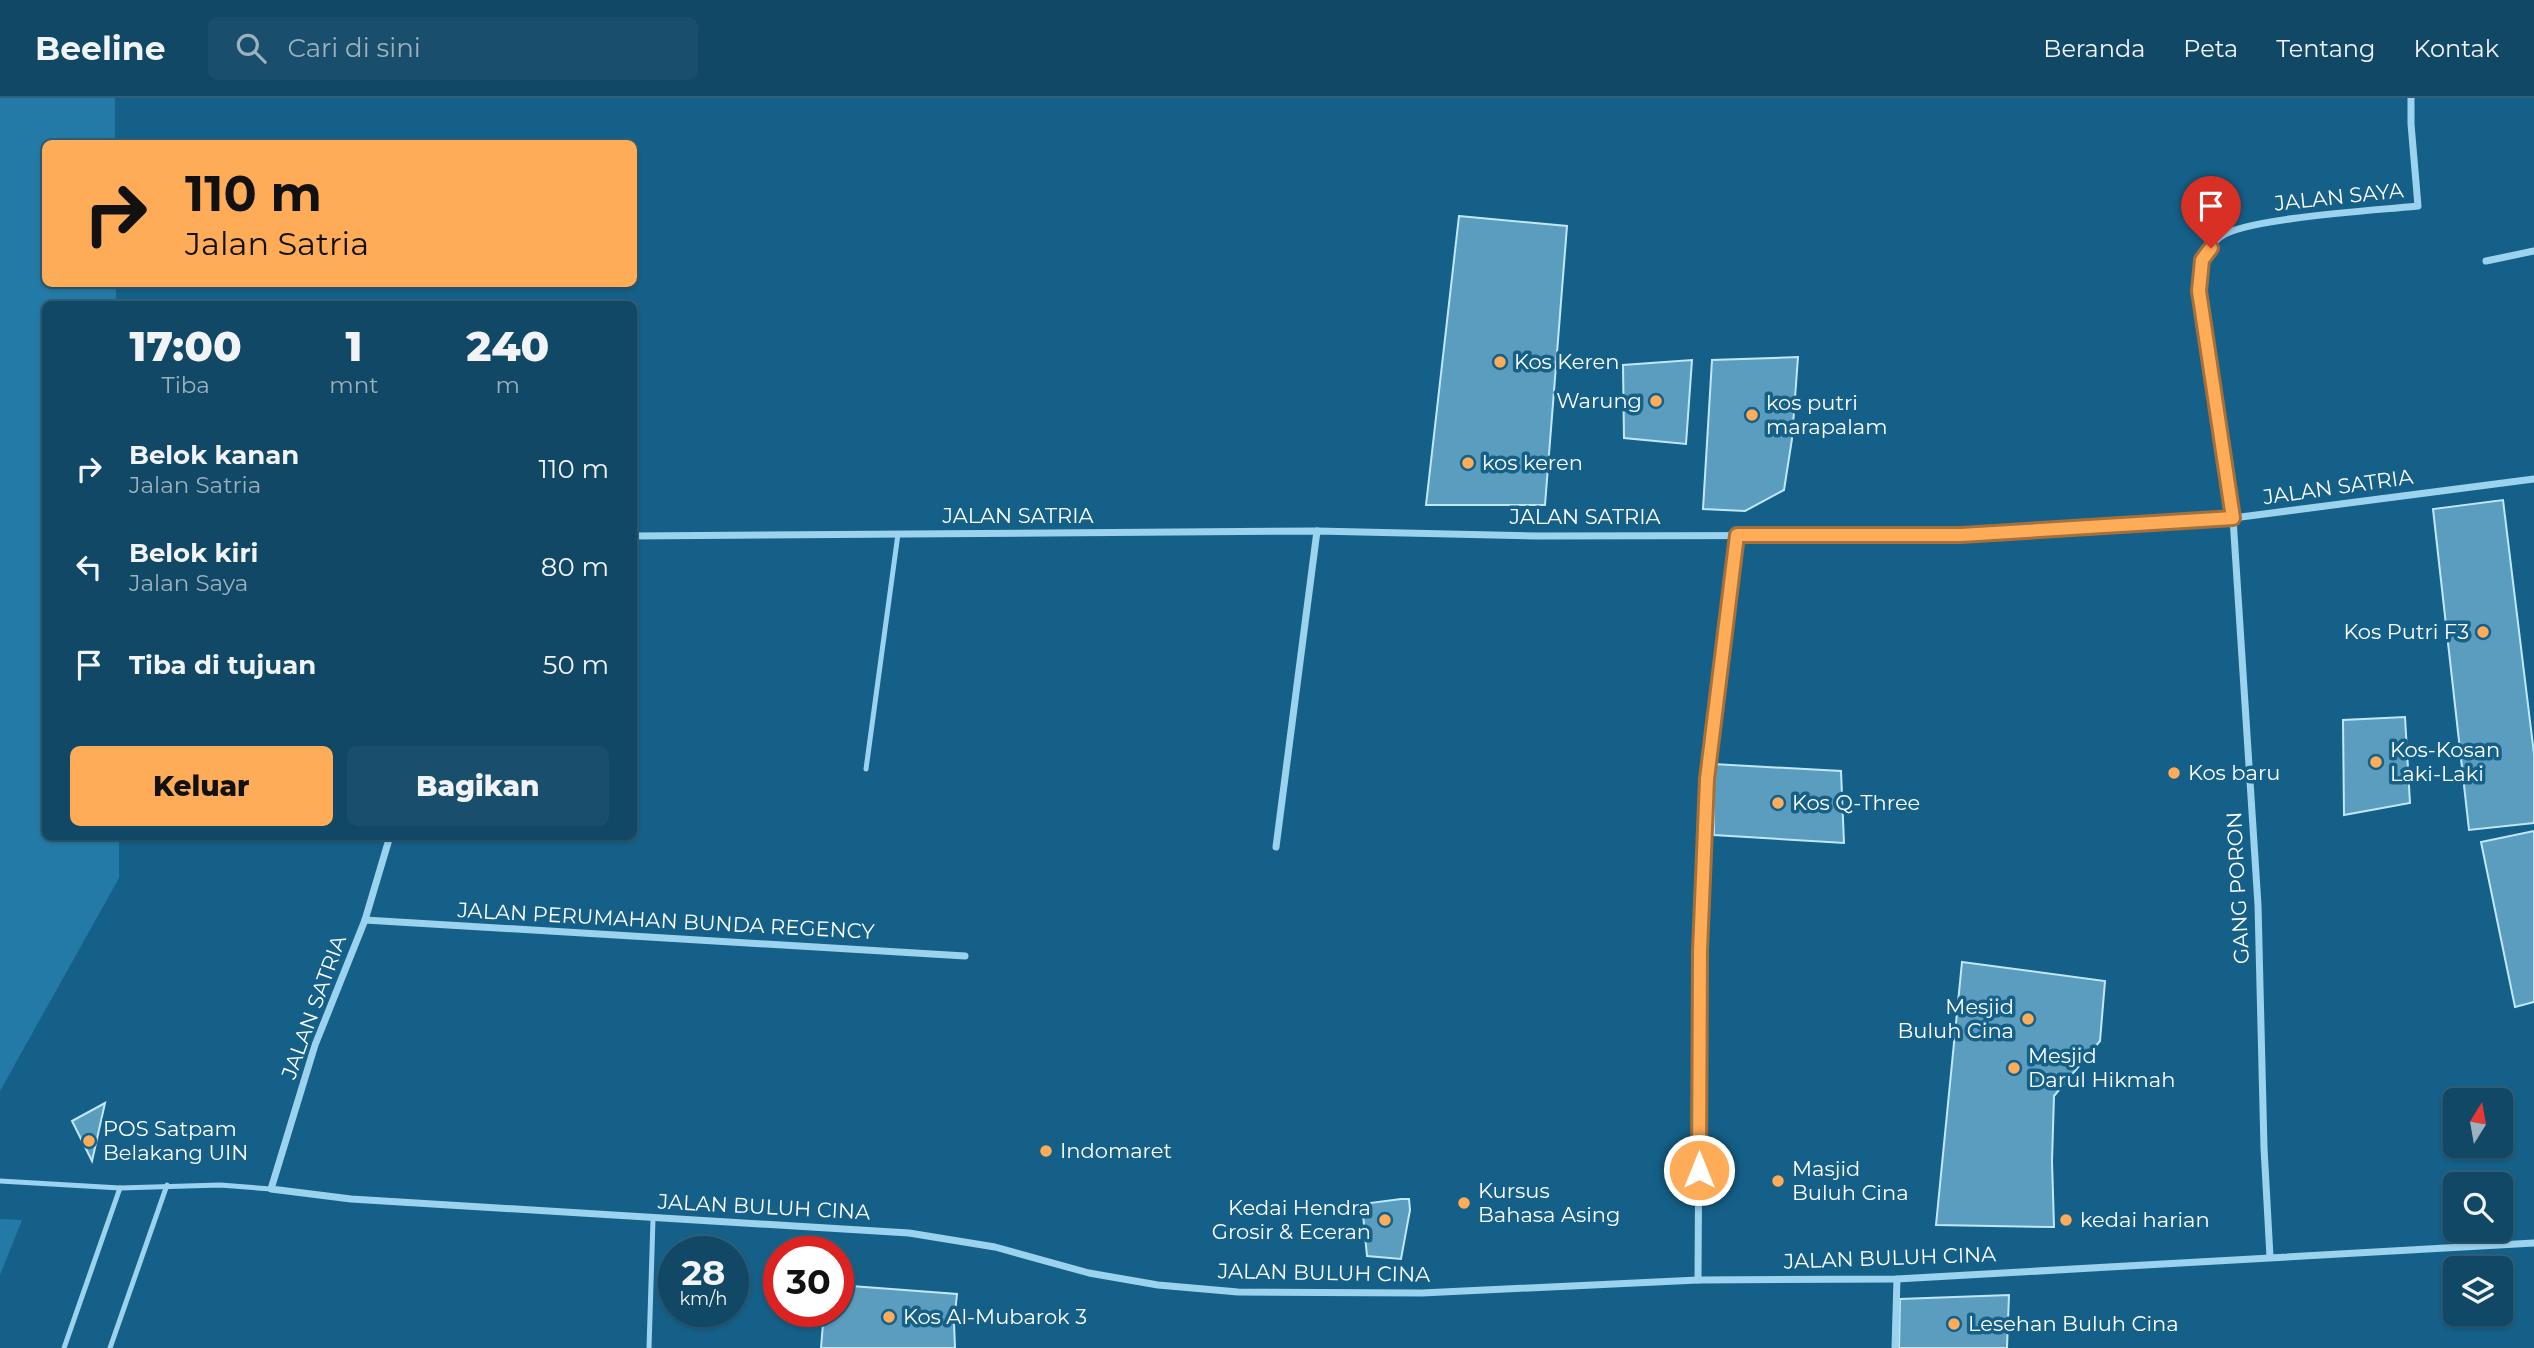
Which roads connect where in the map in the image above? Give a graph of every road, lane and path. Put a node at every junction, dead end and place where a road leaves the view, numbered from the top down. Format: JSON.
{"nodes":[{"id":1,"x":2412,"y":98,"type":"edge"},
{"id":2,"x":2534,"y":251,"type":"edge"},
{"id":3,"x":2486,"y":261,"type":"dead end"},
{"id":4,"x":2534,"y":479,"type":"edge"},
{"id":5,"x":2233,"y":518,"type":"junction"},
{"id":6,"x":1317,"y":531,"type":"junction"},
{"id":7,"x":898,"y":534,"type":"junction"},
{"id":8,"x":1737,"y":535,"type":"junction"},
{"id":9,"x":637,"y":536,"type":"edge"},
{"id":10,"x":866,"y":769,"type":"dead end"},
{"id":11,"x":389,"y":840,"type":"edge"},
{"id":12,"x":1276,"y":847,"type":"dead end"},
{"id":13,"x":365,"y":920,"type":"junction"},
{"id":14,"x":965,"y":956,"type":"dead end"},
{"id":15,"x":0,"y":1181,"type":"edge"},
{"id":16,"x":167,"y":1185,"type":"junction"},
{"id":17,"x":120,"y":1188,"type":"junction"},
{"id":18,"x":271,"y":1189,"type":"junction"},
{"id":19,"x":653,"y":1219,"type":"junction"},
{"id":20,"x":2534,"y":1243,"type":"edge"},
{"id":21,"x":2270,"y":1257,"type":"junction"},
{"id":22,"x":1897,"y":1279,"type":"junction"},
{"id":23,"x":1698,"y":1280,"type":"junction"},
{"id":24,"x":64,"y":1348,"type":"edge"},
{"id":25,"x":110,"y":1348,"type":"edge"},
{"id":26,"x":649,"y":1348,"type":"edge"},
{"id":27,"x":1895,"y":1348,"type":"edge"}],
"edges":[{"from":1,"to":5,"type":"street","name":"JALAN SAYA"},
{"from":2,"to":3,"type":"street"},
{"from":4,"to":5,"type":"street","name":"JALAN SATRIA"},
{"from":5,"to":8,"type":"street","name":"JALAN SATRIA"},
{"from":5,"to":21,"type":"street","name":"GANG PORON"},
{"from":6,"to":7,"type":"street","name":"JALAN SATRIA"},
{"from":6,"to":8,"type":"street","name":"JALAN SATRIA"},
{"from":6,"to":12,"type":"street"},
{"from":7,"to":9,"type":"street","name":"JALAN SATRIA"},
{"from":7,"to":10,"type":"lane"},
{"from":8,"to":23,"type":"street"},
{"from":11,"to":13,"type":"street","name":"JALAN SATRIA"},
{"from":13,"to":14,"type":"street","name":"JALAN PERUMAHAN BUNDA REGENCY"},
{"from":13,"to":18,"type":"street","name":"JALAN SATRIA"},
{"from":15,"to":17,"type":"lane","name":"JALAN BULUH CINA"},
{"from":16,"to":17,"type":"lane","name":"JALAN BULUH CINA"},
{"from":16,"to":18,"type":"lane","name":"JALAN BULUH CINA"},
{"from":16,"to":25,"type":"lane"},
{"from":17,"to":24,"type":"lane"},
{"from":18,"to":19,"type":"street","name":"JALAN BULUH CINA"},
{"from":19,"to":23,"type":"street","name":"JALAN BULUH CINA"},
{"from":19,"to":26,"type":"lane"},
{"from":20,"to":21,"type":"street","name":"JALAN BULUH CINA"},
{"from":21,"to":22,"type":"street","name":"JALAN BULUH CINA"},
{"from":22,"to":23,"type":"street","name":"JALAN BULUH CINA"},
{"from":22,"to":27,"type":"street"}]}
